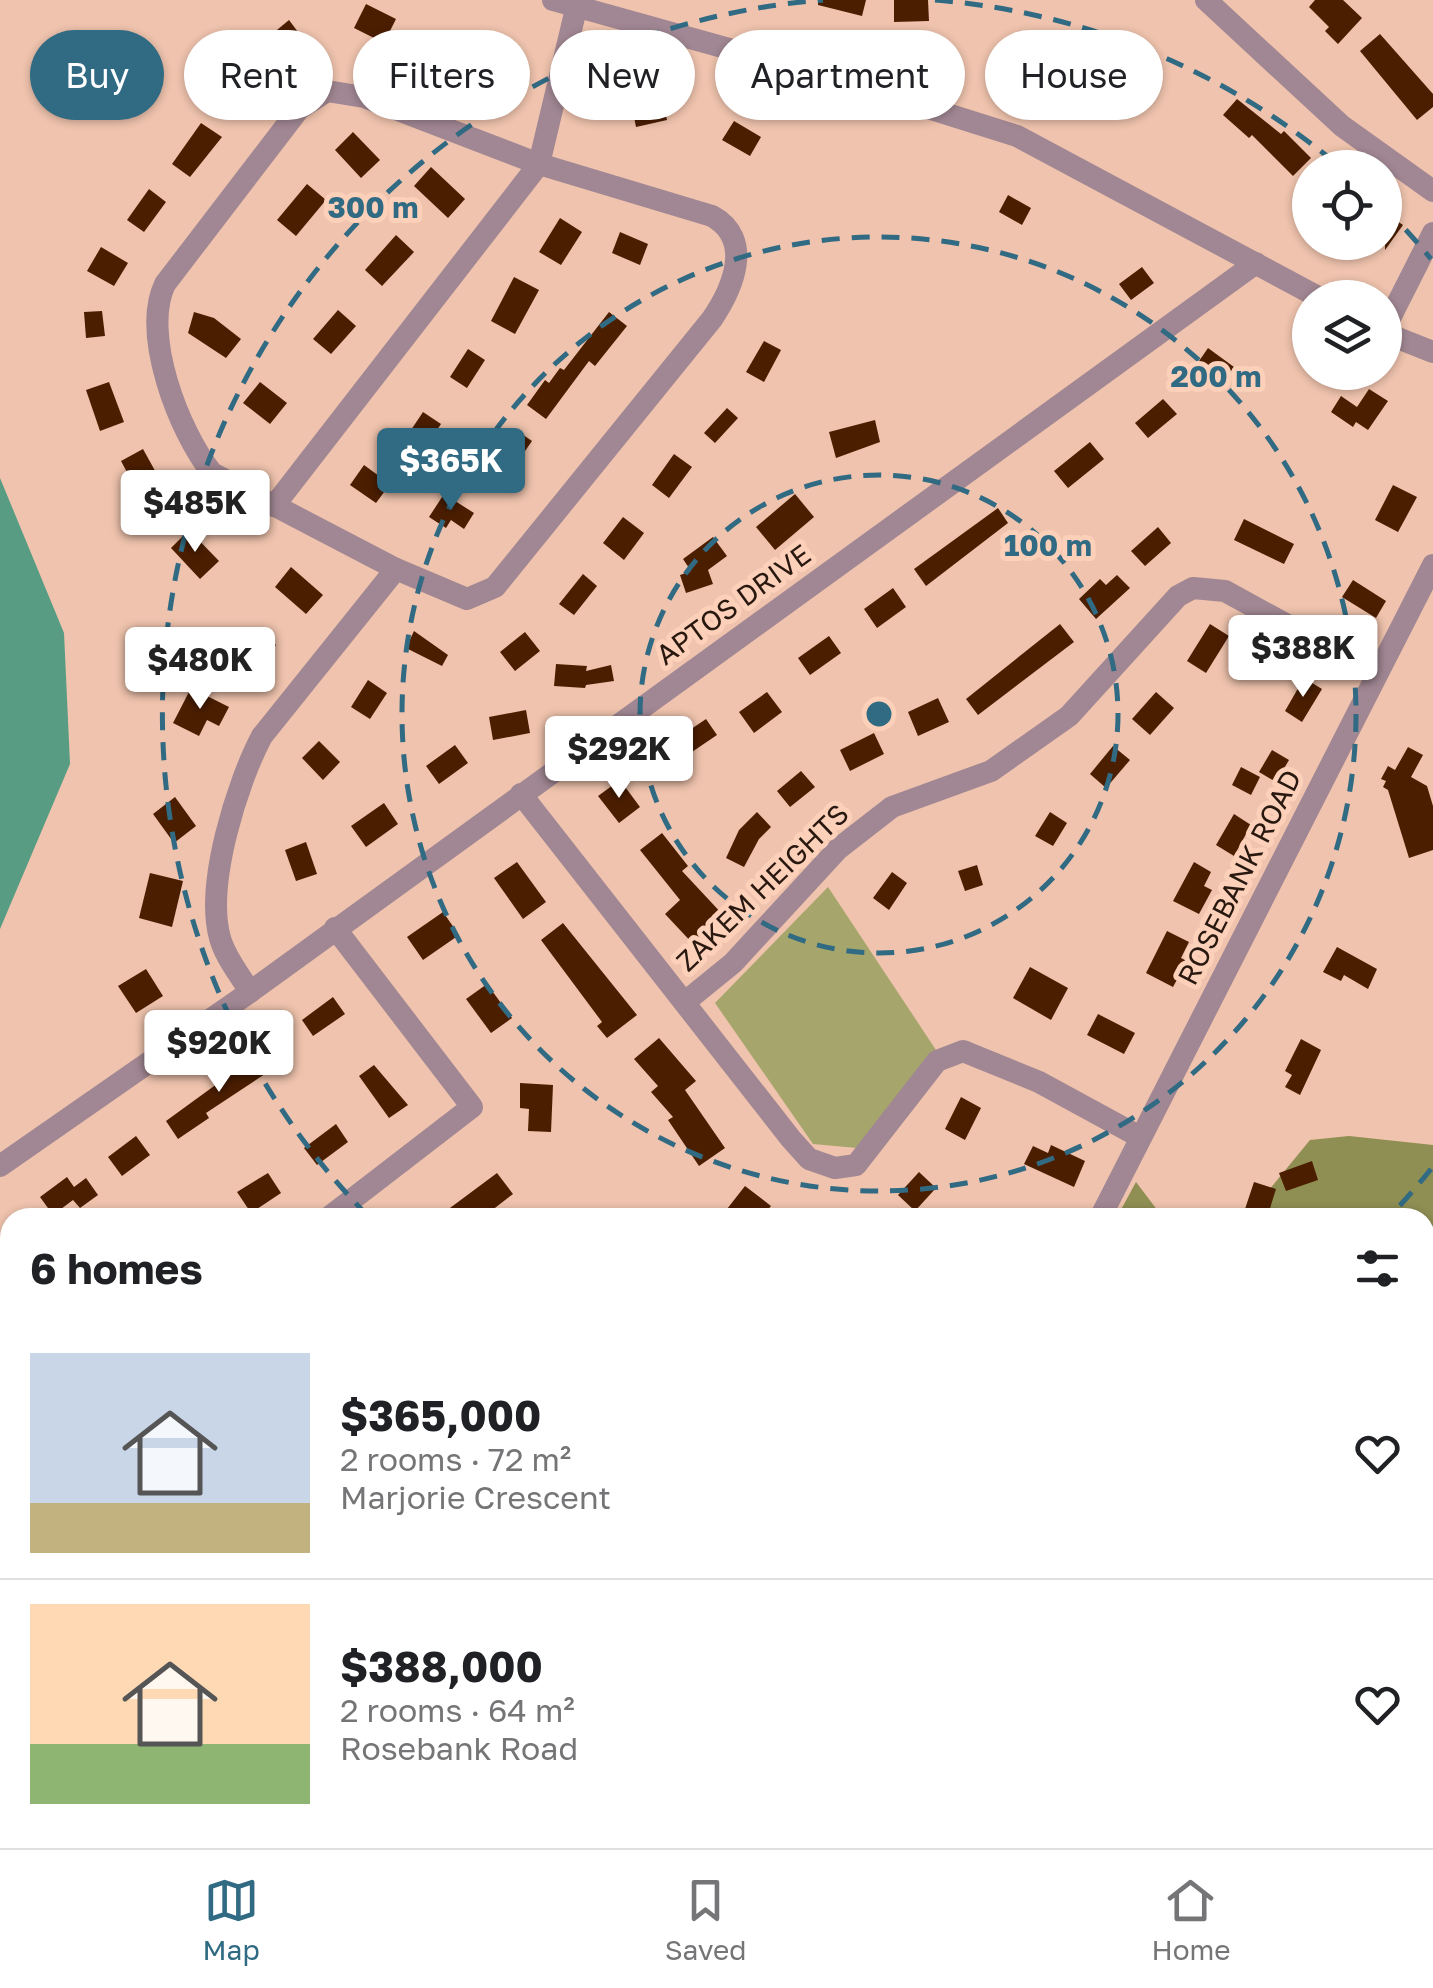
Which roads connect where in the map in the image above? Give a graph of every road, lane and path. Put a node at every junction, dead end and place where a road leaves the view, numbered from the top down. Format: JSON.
{"nodes":[{"id":1,"x":553,"y":0,"type":"edge"},
{"id":2,"x":1206,"y":0,"type":"edge"},
{"id":3,"x":576,"y":8,"type":"junction"},
{"id":4,"x":539,"y":164,"type":"junction"},
{"id":5,"x":1433,"y":191,"type":"edge"},
{"id":6,"x":1433,"y":234,"type":"edge"},
{"id":7,"x":1256,"y":263,"type":"junction"},
{"id":8,"x":1292,"y":283,"type":"edge"},
{"id":9,"x":1402,"y":296,"type":"edge"},
{"id":10,"x":1402,"y":338,"type":"edge"},
{"id":11,"x":1433,"y":352,"type":"edge"},
{"id":12,"x":274,"y":506,"type":"junction"},
{"id":13,"x":1433,"y":564,"type":"edge"},
{"id":14,"x":396,"y":569,"type":"junction"},
{"id":15,"x":1377,"y":674,"type":"junction"},
{"id":16,"x":521,"y":794,"type":"junction"},
{"id":17,"x":334,"y":928,"type":"junction"},
{"id":18,"x":250,"y":992,"type":"junction"},
{"id":19,"x":684,"y":1002,"type":"junction"},
{"id":20,"x":1140,"y":1137,"type":"junction"},
{"id":21,"x":0,"y":1166,"type":"edge"},
{"id":22,"x":341,"y":1208,"type":"edge"},
{"id":23,"x":1105,"y":1208,"type":"edge"}],
"edges":[{"from":1,"to":3,"type":"street"},
{"from":2,"to":5,"type":"street"},
{"from":3,"to":4,"type":"street"},
{"from":3,"to":7,"type":"street"},
{"from":4,"to":12,"type":"street"},
{"from":4,"to":12,"type":"street"},
{"from":4,"to":14,"type":"street"},
{"from":6,"to":9,"type":"street"},
{"from":7,"to":8,"type":"street"},
{"from":7,"to":16,"type":"street","name":"APTOS DRIVE"},
{"from":10,"to":11,"type":"street"},
{"from":12,"to":14,"type":"street"},
{"from":13,"to":15,"type":"street","name":"ROSEBANK ROAD"},
{"from":14,"to":18,"type":"street"},
{"from":15,"to":19,"type":"street","name":"ZAKEM HEIGHTS"},
{"from":15,"to":20,"type":"street","name":"ROSEBANK ROAD"},
{"from":16,"to":17,"type":"street","name":"APTOS DRIVE"},
{"from":16,"to":19,"type":"street"},
{"from":17,"to":18,"type":"street","name":"APTOS DRIVE"},
{"from":17,"to":22,"type":"street"},
{"from":18,"to":21,"type":"street","name":"APTOS DRIVE"},
{"from":19,"to":20,"type":"street"},
{"from":20,"to":23,"type":"street","name":"ROSEBANK ROAD"}]}
